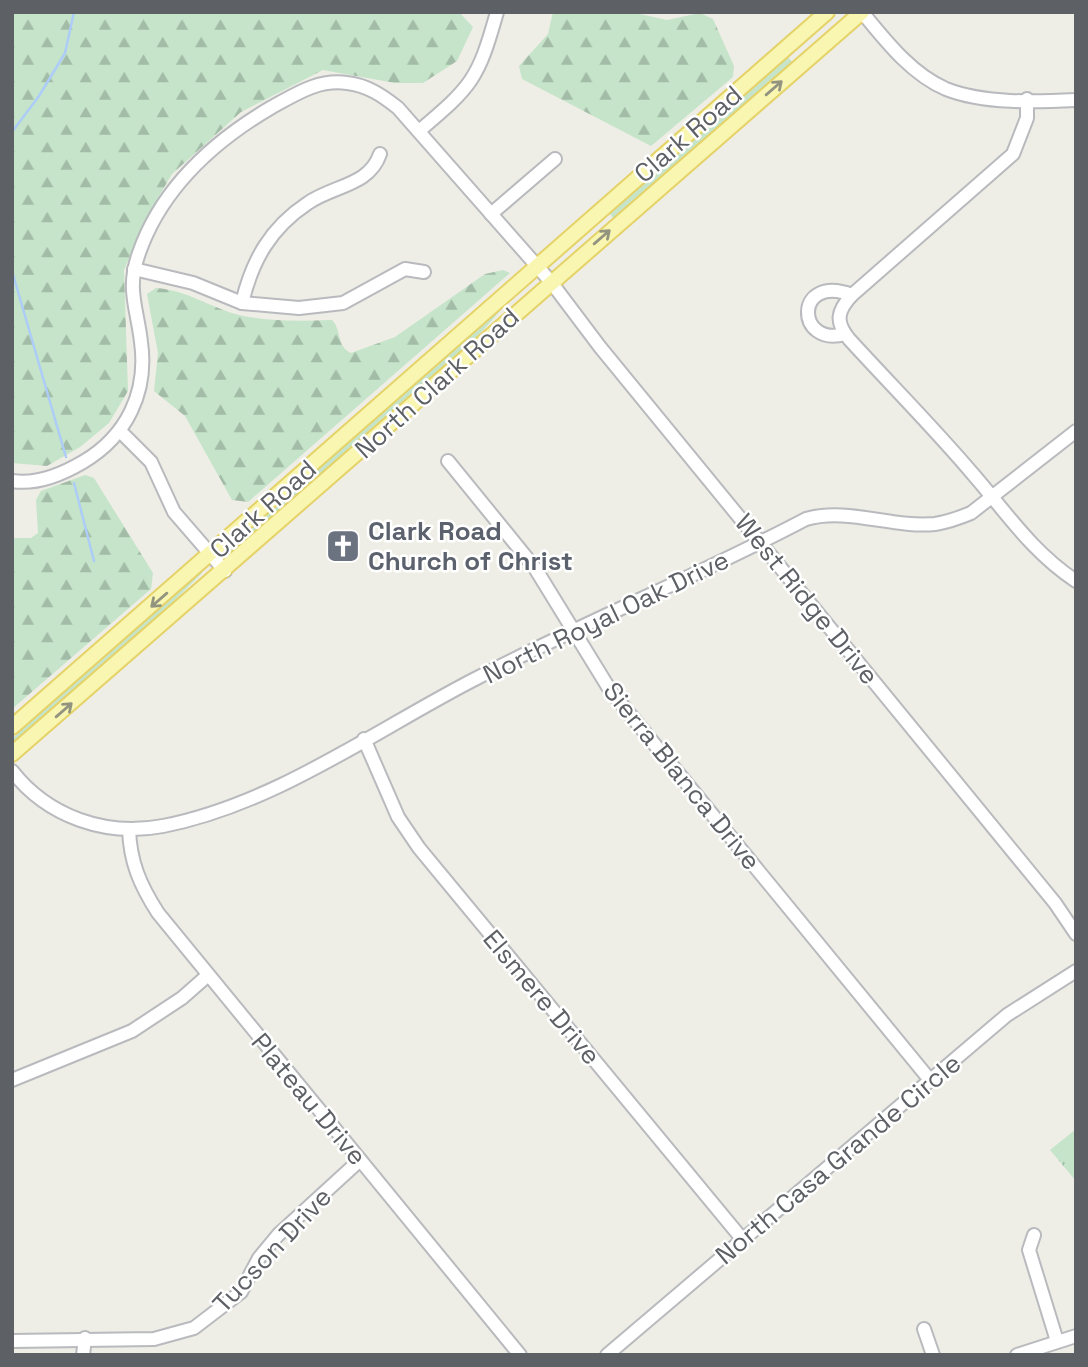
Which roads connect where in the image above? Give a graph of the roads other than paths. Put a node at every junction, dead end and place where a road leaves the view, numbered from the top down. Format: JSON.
{"nodes":[{"id":1,"x":497,"y":12,"type":"edge"},
{"id":2,"x":827,"y":12,"type":"edge"},
{"id":3,"x":862,"y":12,"type":"edge"},
{"id":4,"x":1027,"y":99,"type":"junction"},
{"id":5,"x":1076,"y":100,"type":"edge"},
{"id":6,"x":419,"y":131,"type":"junction"},
{"id":7,"x":380,"y":154,"type":"dead end"},
{"id":8,"x":555,"y":159,"type":"dead end"},
{"id":9,"x":491,"y":214,"type":"junction"},
{"id":10,"x":537,"y":266,"type":"junction"},
{"id":11,"x":134,"y":269,"type":"junction"},
{"id":12,"x":424,"y":272,"type":"dead end"},
{"id":13,"x":551,"y":282,"type":"junction"},
{"id":14,"x":852,"y":295,"type":"junction"},
{"id":15,"x":242,"y":303,"type":"junction"},
{"id":16,"x":845,"y":334,"type":"junction"},
{"id":17,"x":120,"y":431,"type":"junction"},
{"id":18,"x":1076,"y":431,"type":"edge"},
{"id":19,"x":448,"y":461,"type":"dead end"},
{"id":20,"x":12,"y":481,"type":"edge"},
{"id":21,"x":993,"y":499,"type":"junction"},
{"id":22,"x":761,"y":543,"type":"junction"},
{"id":23,"x":211,"y":555,"type":"junction"},
{"id":24,"x":225,"y":571,"type":"junction"},
{"id":25,"x":1076,"y":581,"type":"edge"},
{"id":26,"x":572,"y":630,"type":"junction"},
{"id":27,"x":12,"y":727,"type":"edge"},
{"id":28,"x":364,"y":739,"type":"junction"},
{"id":29,"x":12,"y":754,"type":"edge"},
{"id":30,"x":12,"y":771,"type":"edge"},
{"id":31,"x":130,"y":829,"type":"junction"},
{"id":32,"x":1076,"y":934,"type":"edge"},
{"id":33,"x":1076,"y":971,"type":"edge"},
{"id":34,"x":207,"y":976,"type":"junction"},
{"id":35,"x":12,"y":1080,"type":"edge"},
{"id":36,"x":930,"y":1080,"type":"junction"},
{"id":37,"x":360,"y":1160,"type":"junction"},
{"id":38,"x":1034,"y":1235,"type":"dead end"},
{"id":39,"x":743,"y":1240,"type":"junction"},
{"id":40,"x":924,"y":1329,"type":"dead end"},
{"id":41,"x":1076,"y":1336,"type":"edge"},
{"id":42,"x":85,"y":1338,"type":"junction"},
{"id":43,"x":12,"y":1340,"type":"edge"},
{"id":44,"x":1057,"y":1341,"type":"junction"},
{"id":45,"x":83,"y":1355,"type":"edge"},
{"id":46,"x":520,"y":1355,"type":"edge"},
{"id":47,"x":607,"y":1355,"type":"edge"},
{"id":48,"x":933,"y":1355,"type":"edge"},
{"id":49,"x":1017,"y":1355,"type":"edge"}],
"edges":[{"from":1,"to":6,"type":"street"},
{"from":2,"to":10,"type":"main road","name":"Clark Road"},
{"from":3,"to":4,"type":"street"},
{"from":13,"to":3,"type":"main road","name":"North Clark Road","one_way":true},
{"from":4,"to":5,"type":"street"},
{"from":4,"to":14,"type":"street"},
{"from":6,"to":9,"type":"street","name":"West Ridge Drive"},
{"from":6,"to":11,"type":"street","name":"West Ridge Drive"},
{"from":7,"to":15,"type":"street"},
{"from":8,"to":9,"type":"street"},
{"from":9,"to":10,"type":"street","name":"West Ridge Drive"},
{"from":10,"to":13,"type":"street","name":"West Ridge Drive"},
{"from":10,"to":23,"type":"main road","name":"Clark Road"},
{"from":11,"to":15,"type":"street"},
{"from":11,"to":17,"type":"street"},
{"from":12,"to":15,"type":"street"},
{"from":13,"to":22,"type":"street","name":"West Ridge Drive"},
{"from":13,"to":24,"type":"main road","name":"North Clark Road"},
{"from":14,"to":16,"type":"street"},
{"from":14,"to":16,"type":"street"},
{"from":16,"to":21,"type":"street"},
{"from":17,"to":20,"type":"street"},
{"from":17,"to":23,"type":"street"},
{"from":18,"to":21,"type":"street","name":"North Royal Oak Drive"},
{"from":19,"to":26,"type":"street","name":"Sierra Blanca Drive"},
{"from":21,"to":22,"type":"street","name":"North Royal Oak Drive"},
{"from":21,"to":25,"type":"street"},
{"from":22,"to":26,"type":"street","name":"North Royal Oak Drive"},
{"from":22,"to":32,"type":"street","name":"West Ridge Drive"},
{"from":23,"to":24,"type":"street"},
{"from":23,"to":27,"type":"main road","name":"Clark Road","one_way":true},
{"from":29,"to":24,"type":"main road","name":"North Clark Road","one_way":true},
{"from":26,"to":28,"type":"street","name":"North Royal Oak Drive"},
{"from":26,"to":36,"type":"street","name":"Sierra Blanca Drive"},
{"from":28,"to":31,"type":"street","name":"North Royal Oak Drive"},
{"from":28,"to":39,"type":"street","name":"Elsmere Drive"},
{"from":30,"to":31,"type":"street","name":"North Royal Oak Drive"},
{"from":31,"to":34,"type":"street","name":"Plateau Drive"},
{"from":33,"to":36,"type":"street","name":"North Casa Grande Circle"},
{"from":34,"to":35,"type":"street"},
{"from":34,"to":37,"type":"street","name":"Plateau Drive"},
{"from":36,"to":39,"type":"street","name":"North Casa Grande Circle"},
{"from":37,"to":42,"type":"street","name":"Tucson Drive"},
{"from":37,"to":46,"type":"street","name":"Plateau Drive"},
{"from":38,"to":44,"type":"street"},
{"from":39,"to":47,"type":"street","name":"North Casa Grande Circle"},
{"from":40,"to":48,"type":"street"},
{"from":41,"to":44,"type":"street"},
{"from":42,"to":43,"type":"street","name":"Tucson Drive"},
{"from":42,"to":45,"type":"street"},
{"from":44,"to":49,"type":"street"}]}
